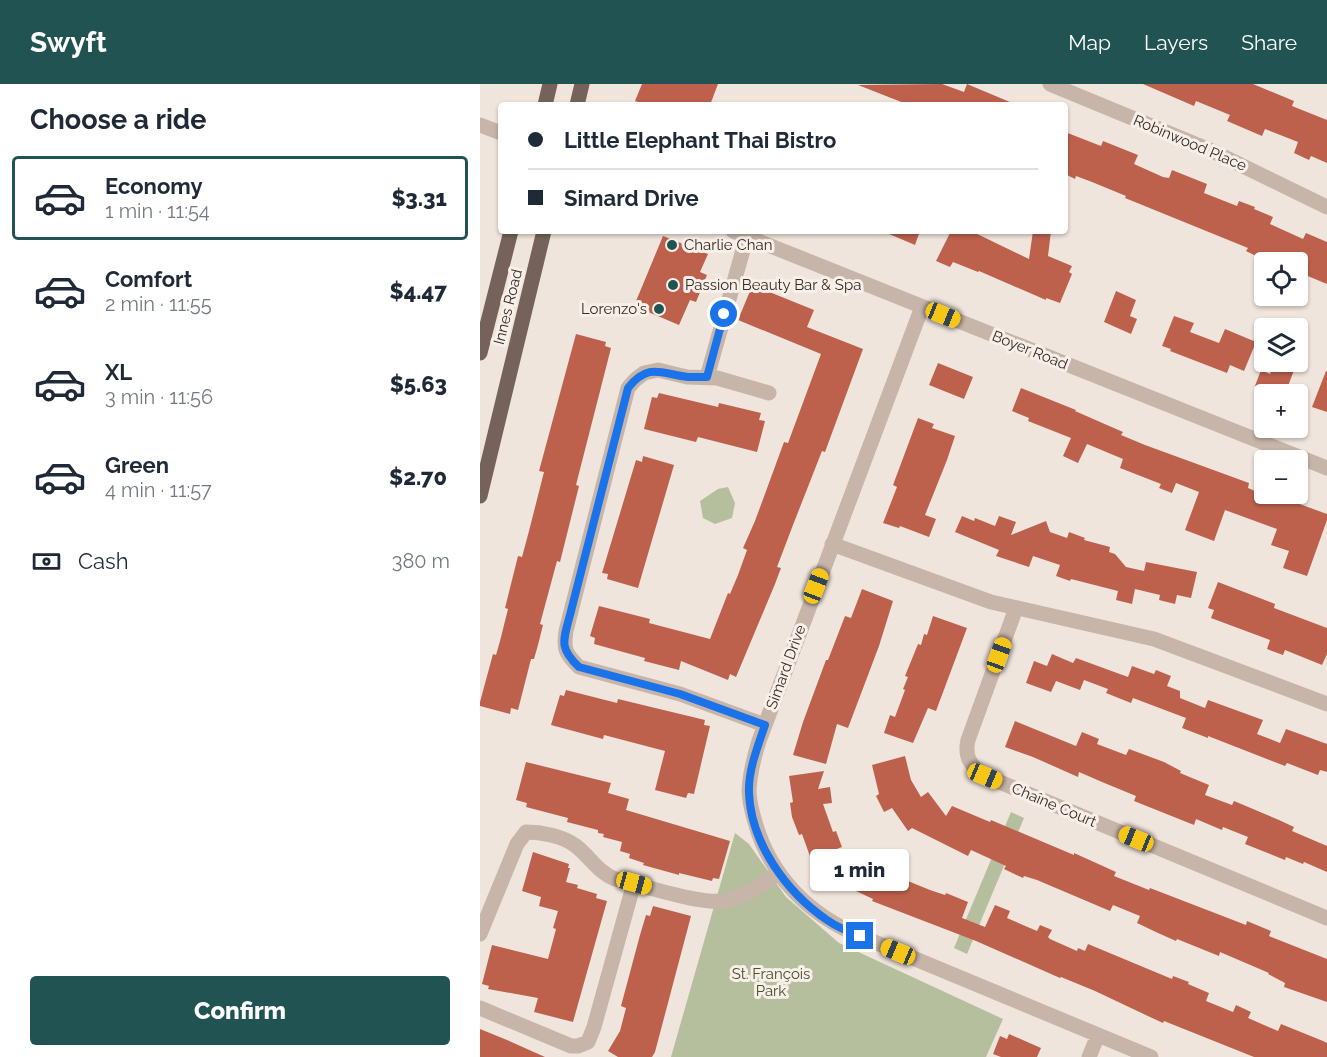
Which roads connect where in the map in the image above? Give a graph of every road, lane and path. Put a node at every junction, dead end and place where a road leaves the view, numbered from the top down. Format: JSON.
{"nodes":[{"id":1,"x":550,"y":84,"type":"edge"},
{"id":2,"x":582,"y":84,"type":"edge"},
{"id":3,"x":1050,"y":84,"type":"edge"},
{"id":4,"x":546,"y":102,"type":"edge"},
{"id":5,"x":578,"y":102,"type":"edge"},
{"id":6,"x":480,"y":125,"type":"edge"},
{"id":7,"x":498,"y":132,"type":"edge"},
{"id":8,"x":1327,"y":207,"type":"edge"},
{"id":9,"x":510,"y":234,"type":"edge"},
{"id":10,"x":543,"y":234,"type":"edge"},
{"id":11,"x":740,"y":234,"type":"edge"},
{"id":12,"x":922,"y":307,"type":"junction"},
{"id":13,"x":480,"y":353,"type":"edge"},
{"id":14,"x":707,"y":377,"type":"junction"},
{"id":15,"x":769,"y":393,"type":"dead end"},
{"id":16,"x":1327,"y":468,"type":"edge"},
{"id":17,"x":480,"y":496,"type":"edge"},
{"id":18,"x":832,"y":544,"type":"junction"},
{"id":19,"x":1016,"y":608,"type":"junction"},
{"id":20,"x":1327,"y":704,"type":"edge"},
{"id":21,"x":765,"y":725,"type":"junction"},
{"id":22,"x":778,"y":873,"type":"junction"},
{"id":23,"x":634,"y":883,"type":"junction"},
{"id":24,"x":1327,"y":918,"type":"edge"},
{"id":25,"x":480,"y":934,"type":"edge"},
{"id":26,"x":480,"y":1008,"type":"edge"},
{"id":27,"x":1098,"y":1035,"type":"junction"},
{"id":28,"x":1089,"y":1057,"type":"edge"},
{"id":29,"x":1151,"y":1057,"type":"edge"}],
"edges":[{"from":1,"to":4,"type":"main road"},
{"from":2,"to":5,"type":"main road"},
{"from":3,"to":8,"type":"street","name":"Robinwood Place"},
{"from":6,"to":7,"type":"street"},
{"from":9,"to":13,"type":"main road","name":"Innes Road"},
{"from":10,"to":17,"type":"main road","name":"Innes Road"},
{"from":11,"to":12,"type":"street","name":"Boyer Road"},
{"from":11,"to":14,"type":"street"},
{"from":12,"to":16,"type":"street","name":"Boyer Road"},
{"from":12,"to":18,"type":"street","name":"Simard Drive"},
{"from":14,"to":15,"type":"street"},
{"from":14,"to":21,"type":"street"},
{"from":18,"to":19,"type":"street"},
{"from":18,"to":21,"type":"street","name":"Simard Drive"},
{"from":19,"to":20,"type":"street"},
{"from":19,"to":24,"type":"street","name":"Chaîne Court"},
{"from":21,"to":22,"type":"street","name":"Simard Drive"},
{"from":22,"to":23,"type":"street"},
{"from":22,"to":27,"type":"street","name":"Simard Drive"},
{"from":23,"to":25,"type":"street"},
{"from":23,"to":26,"type":"street"},
{"from":27,"to":28,"type":"street"},
{"from":27,"to":29,"type":"street","name":"Simard Drive"}]}
